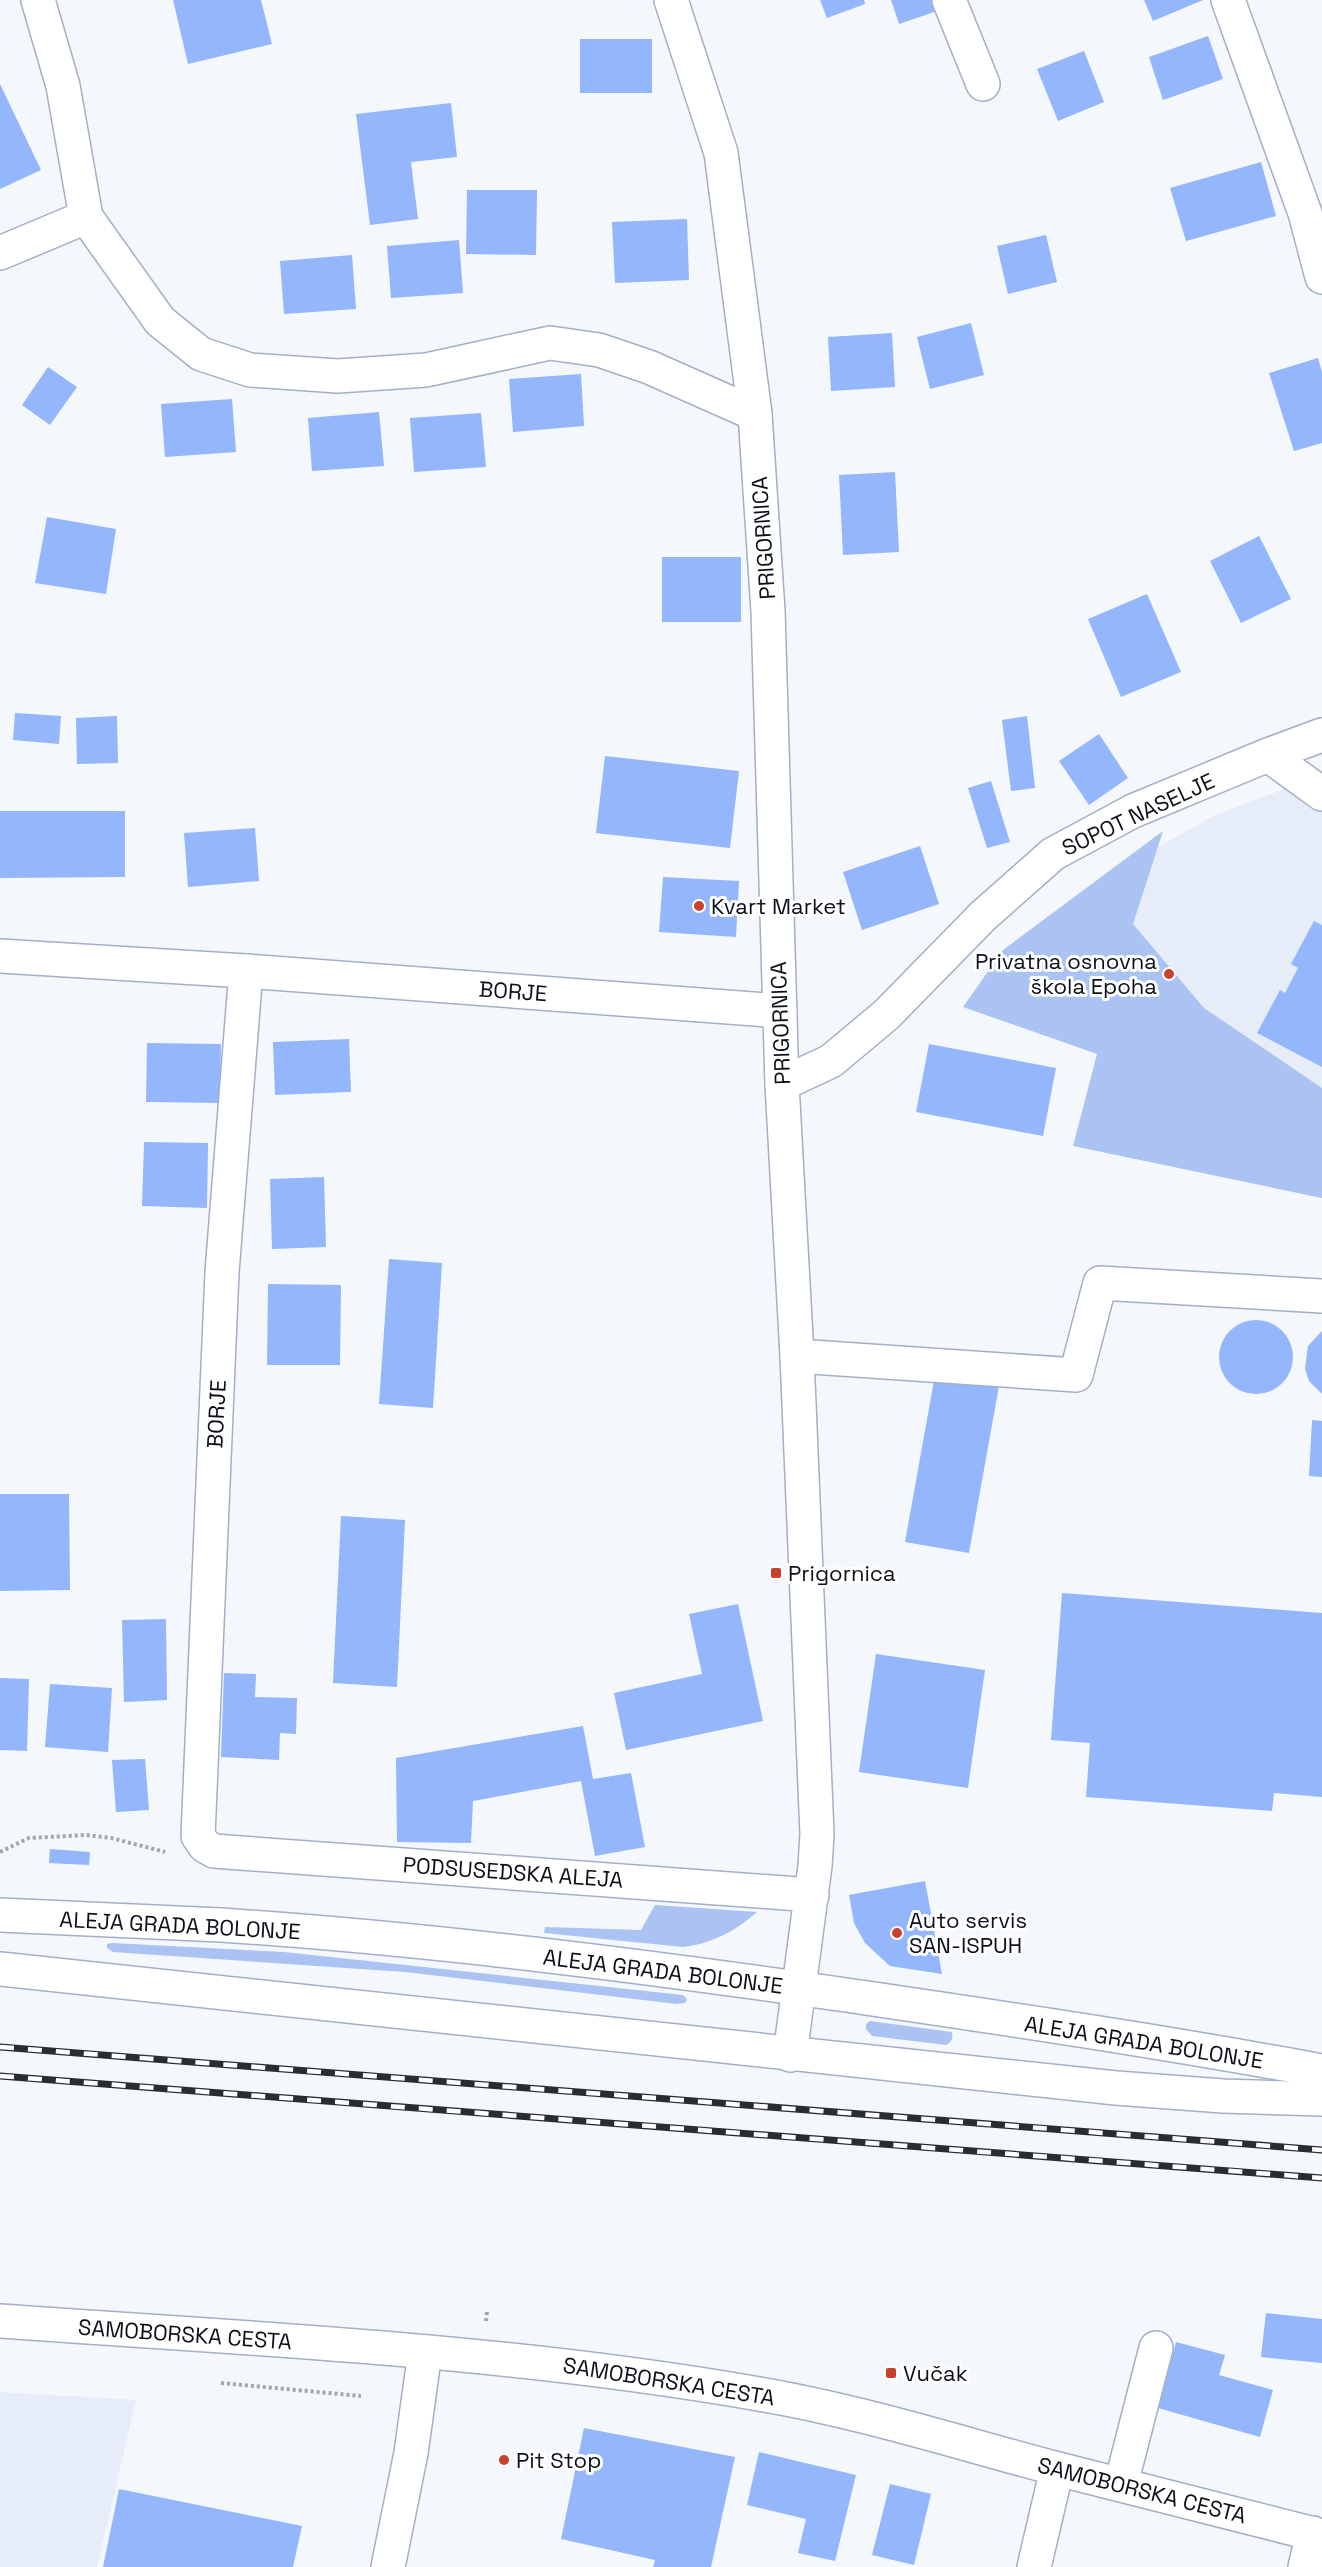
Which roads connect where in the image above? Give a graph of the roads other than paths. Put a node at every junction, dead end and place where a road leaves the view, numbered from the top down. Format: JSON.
{"nodes":[{"id":1,"x":38,"y":0,"type":"edge"},
{"id":2,"x":671,"y":0,"type":"edge"},
{"id":3,"x":949,"y":0,"type":"edge"},
{"id":4,"x":1228,"y":0,"type":"edge"},
{"id":5,"x":983,"y":84,"type":"dead end"},
{"id":6,"x":86,"y":217,"type":"junction"},
{"id":7,"x":0,"y":253,"type":"edge"},
{"id":8,"x":1322,"y":278,"type":"edge"},
{"id":9,"x":755,"y":414,"type":"junction"},
{"id":10,"x":1322,"y":735,"type":"edge"},
{"id":11,"x":1268,"y":755,"type":"junction"},
{"id":12,"x":1322,"y":794,"type":"edge"},
{"id":13,"x":0,"y":956,"type":"edge"},
{"id":14,"x":246,"y":971,"type":"junction"},
{"id":15,"x":780,"y":1011,"type":"junction"},
{"id":16,"x":782,"y":1084,"type":"junction"},
{"id":17,"x":1322,"y":1296,"type":"edge"},
{"id":18,"x":797,"y":1356,"type":"junction"},
{"id":19,"x":214,"y":1851,"type":"joint"},
{"id":20,"x":812,"y":1895,"type":"junction"},
{"id":21,"x":0,"y":1915,"type":"edge"},
{"id":22,"x":0,"y":1969,"type":"edge"},
{"id":23,"x":799,"y":1989,"type":"junction"},
{"id":24,"x":790,"y":2055,"type":"junction"},
{"id":25,"x":1322,"y":2072,"type":"edge"},
{"id":26,"x":1322,"y":2099,"type":"edge"},
{"id":27,"x":0,"y":2321,"type":"edge"},
{"id":28,"x":1156,"y":2348,"type":"dead end"},
{"id":29,"x":425,"y":2352,"type":"junction"},
{"id":30,"x":1057,"y":2469,"type":"junction"},
{"id":31,"x":1121,"y":2484,"type":"junction"},
{"id":32,"x":1317,"y":2535,"type":"edge"},
{"id":33,"x":388,"y":2567,"type":"edge"},
{"id":34,"x":1034,"y":2567,"type":"edge"},
{"id":35,"x":1305,"y":2567,"type":"edge"}],
"edges":[{"from":1,"to":6,"type":"street"},
{"from":2,"to":9,"type":"street","name":"PRIGORNICA"},
{"from":3,"to":5,"type":"street"},
{"from":4,"to":8,"type":"street"},
{"from":6,"to":7,"type":"street"},
{"from":6,"to":9,"type":"street"},
{"from":9,"to":15,"type":"street","name":"PRIGORNICA"},
{"from":10,"to":11,"type":"street","name":"SOPOT NASELJE"},
{"from":11,"to":12,"type":"street"},
{"from":11,"to":16,"type":"street","name":"SOPOT NASELJE"},
{"from":13,"to":14,"type":"street","name":"BORJE"},
{"from":14,"to":15,"type":"street","name":"BORJE"},
{"from":14,"to":19,"type":"street","name":"BORJE"},
{"from":15,"to":16,"type":"street","name":"PRIGORNICA"},
{"from":16,"to":18,"type":"street","name":"PRIGORNICA"},
{"from":17,"to":18,"type":"street"},
{"from":18,"to":20,"type":"street","name":"PRIGORNICA"},
{"from":19,"to":20,"type":"street","name":"PODSUSEDSKA ALEJA"},
{"from":20,"to":23,"type":"street","name":"PRIGORNICA"},
{"from":21,"to":23,"type":"street","name":"ALEJA GRADA BOLONJE"},
{"from":22,"to":24,"type":"street","name":"ALEJA GRADA BOLONJE"},
{"from":23,"to":24,"type":"street","name":"PRIGORNICA"},
{"from":23,"to":25,"type":"street","name":"ALEJA GRADA BOLONJE"},
{"from":24,"to":26,"type":"street","name":"ALEJA GRADA BOLONJE"},
{"from":27,"to":29,"type":"street","name":"SAMOBORSKA CESTA"},
{"from":28,"to":31,"type":"street"},
{"from":29,"to":30,"type":"street","name":"SAMOBORSKA CESTA"},
{"from":29,"to":33,"type":"street"},
{"from":30,"to":31,"type":"street","name":"SAMOBORSKA CESTA"},
{"from":30,"to":34,"type":"street"},
{"from":31,"to":32,"type":"street","name":"SAMOBORSKA CESTA"},
{"from":32,"to":35,"type":"street"}]}
